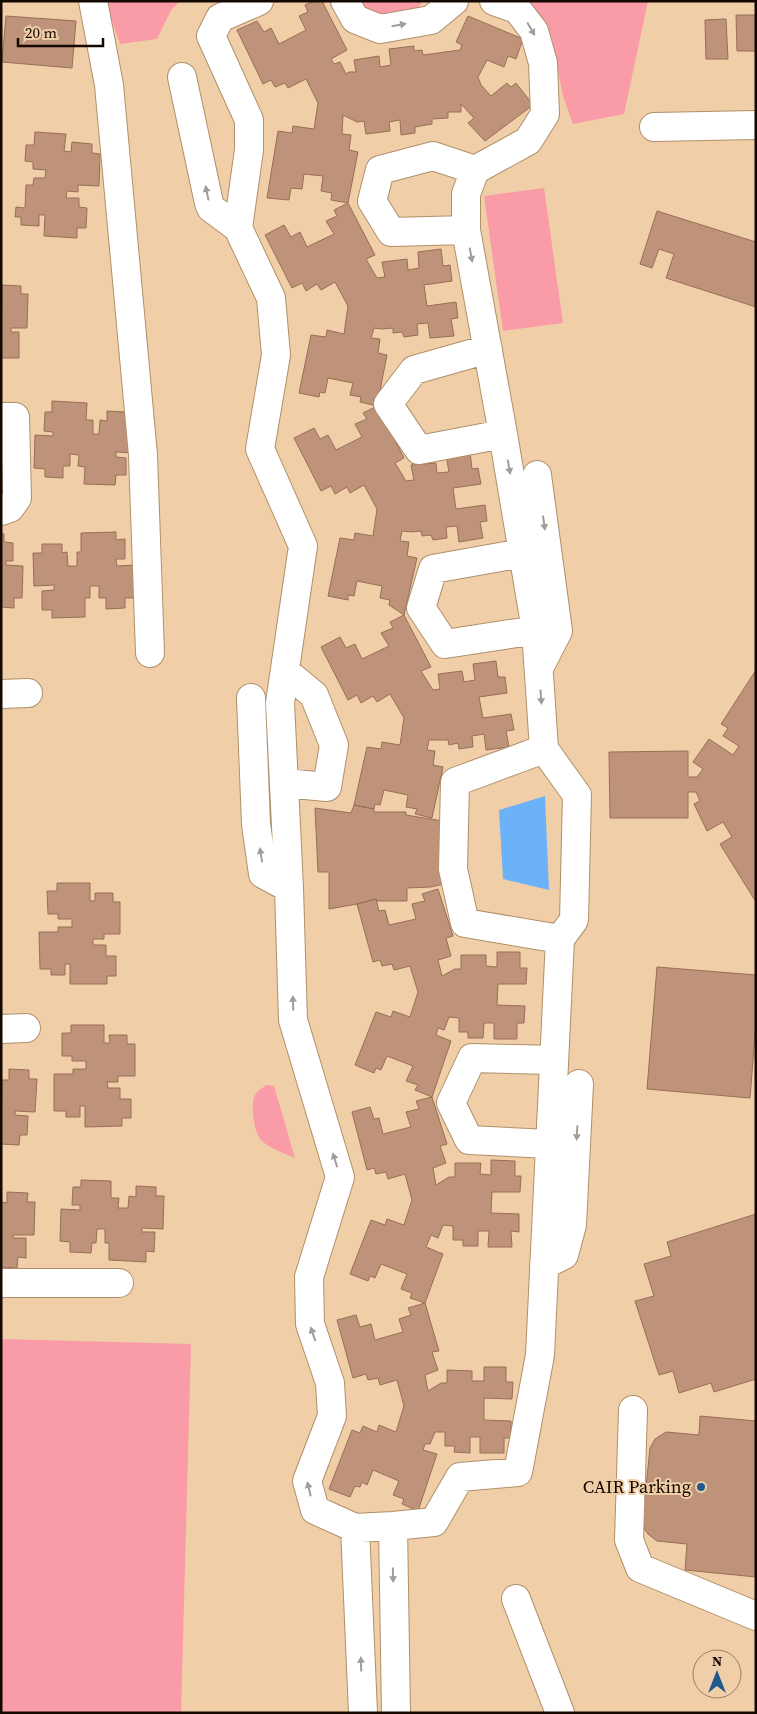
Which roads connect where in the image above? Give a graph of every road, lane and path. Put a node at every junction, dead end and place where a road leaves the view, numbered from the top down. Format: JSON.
{"nodes":[{"id":1,"x":93,"y":1,"type":"edge"},
{"id":2,"x":259,"y":1,"type":"edge"},
{"id":3,"x":344,"y":1,"type":"edge"},
{"id":4,"x":454,"y":1,"type":"edge"},
{"id":5,"x":494,"y":1,"type":"edge"},
{"id":6,"x":182,"y":77,"type":"dead end"},
{"id":7,"x":756,"y":125,"type":"edge"},
{"id":8,"x":654,"y":127,"type":"dead end"},
{"id":9,"x":475,"y":170,"type":"junction"},
{"id":10,"x":238,"y":228,"type":"junction"},
{"id":11,"x":466,"y":230,"type":"junction"},
{"id":12,"x":488,"y":349,"type":"junction"},
{"id":13,"x":1,"y":417,"type":"edge"},
{"id":14,"x":503,"y":434,"type":"junction"},
{"id":15,"x":538,"y":475,"type":"dead end"},
{"id":16,"x":1,"y":511,"type":"edge"},
{"id":17,"x":523,"y":552,"type":"junction"},
{"id":18,"x":536,"y":630,"type":"junction"},
{"id":19,"x":150,"y":653,"type":"dead end"},
{"id":20,"x":539,"y":668,"type":"junction"},
{"id":21,"x":285,"y":671,"type":"junction"},
{"id":22,"x":28,"y":693,"type":"dead end"},
{"id":23,"x":1,"y":694,"type":"edge"},
{"id":24,"x":251,"y":698,"type":"dead end"},
{"id":25,"x":544,"y":749,"type":"junction"},
{"id":26,"x":284,"y":783,"type":"junction"},
{"id":27,"x":289,"y":888,"type":"junction"},
{"id":28,"x":560,"y":940,"type":"junction"},
{"id":29,"x":554,"y":1060,"type":"junction"},
{"id":30,"x":579,"y":1084,"type":"dead end"},
{"id":31,"x":550,"y":1144,"type":"junction"},
{"id":32,"x":544,"y":1265,"type":"junction"},
{"id":33,"x":1,"y":1283,"type":"edge"},
{"id":34,"x":120,"y":1283,"type":"dead end"},
{"id":35,"x":633,"y":1410,"type":"dead end"},
{"id":36,"x":392,"y":1526,"type":"junction"},
{"id":37,"x":355,"y":1528,"type":"junction"},
{"id":38,"x":516,"y":1599,"type":"dead end"},
{"id":39,"x":756,"y":1616,"type":"edge"},
{"id":40,"x":363,"y":1713,"type":"edge"},
{"id":41,"x":396,"y":1713,"type":"edge"},
{"id":42,"x":560,"y":1713,"type":"edge"}],
"edges":[{"from":1,"to":19,"type":"street"},
{"from":2,"to":10,"type":"street"},
{"from":3,"to":4,"type":"street","one_way":true},
{"from":5,"to":9,"type":"street","one_way":true},
{"from":10,"to":6,"type":"street","one_way":true},
{"from":7,"to":8,"type":"street"},
{"from":9,"to":11,"type":"street"},
{"from":9,"to":11,"type":"street"},
{"from":10,"to":21,"type":"street"},
{"from":11,"to":12,"type":"street","one_way":true},
{"from":12,"to":14,"type":"street"},
{"from":12,"to":14,"type":"street"},
{"from":13,"to":16,"type":"street"},
{"from":14,"to":17,"type":"street","one_way":true},
{"from":15,"to":20,"type":"street","one_way":true},
{"from":17,"to":18,"type":"street"},
{"from":17,"to":18,"type":"street"},
{"from":18,"to":20,"type":"street"},
{"from":20,"to":25,"type":"street","one_way":true},
{"from":21,"to":26,"type":"street"},
{"from":21,"to":26,"type":"street"},
{"from":22,"to":23,"type":"street"},
{"from":27,"to":24,"type":"street","one_way":true},
{"from":25,"to":28,"type":"street"},
{"from":25,"to":28,"type":"street"},
{"from":26,"to":27,"type":"street"},
{"from":37,"to":27,"type":"street","one_way":true},
{"from":28,"to":29,"type":"street"},
{"from":29,"to":31,"type":"street"},
{"from":29,"to":31,"type":"street"},
{"from":30,"to":32,"type":"street","one_way":true},
{"from":31,"to":32,"type":"street"},
{"from":32,"to":36,"type":"street"},
{"from":33,"to":34,"type":"street"},
{"from":35,"to":39,"type":"street"},
{"from":36,"to":37,"type":"street"},
{"from":36,"to":41,"type":"street","one_way":true},
{"from":40,"to":37,"type":"street","one_way":true},
{"from":38,"to":42,"type":"street"}]}
